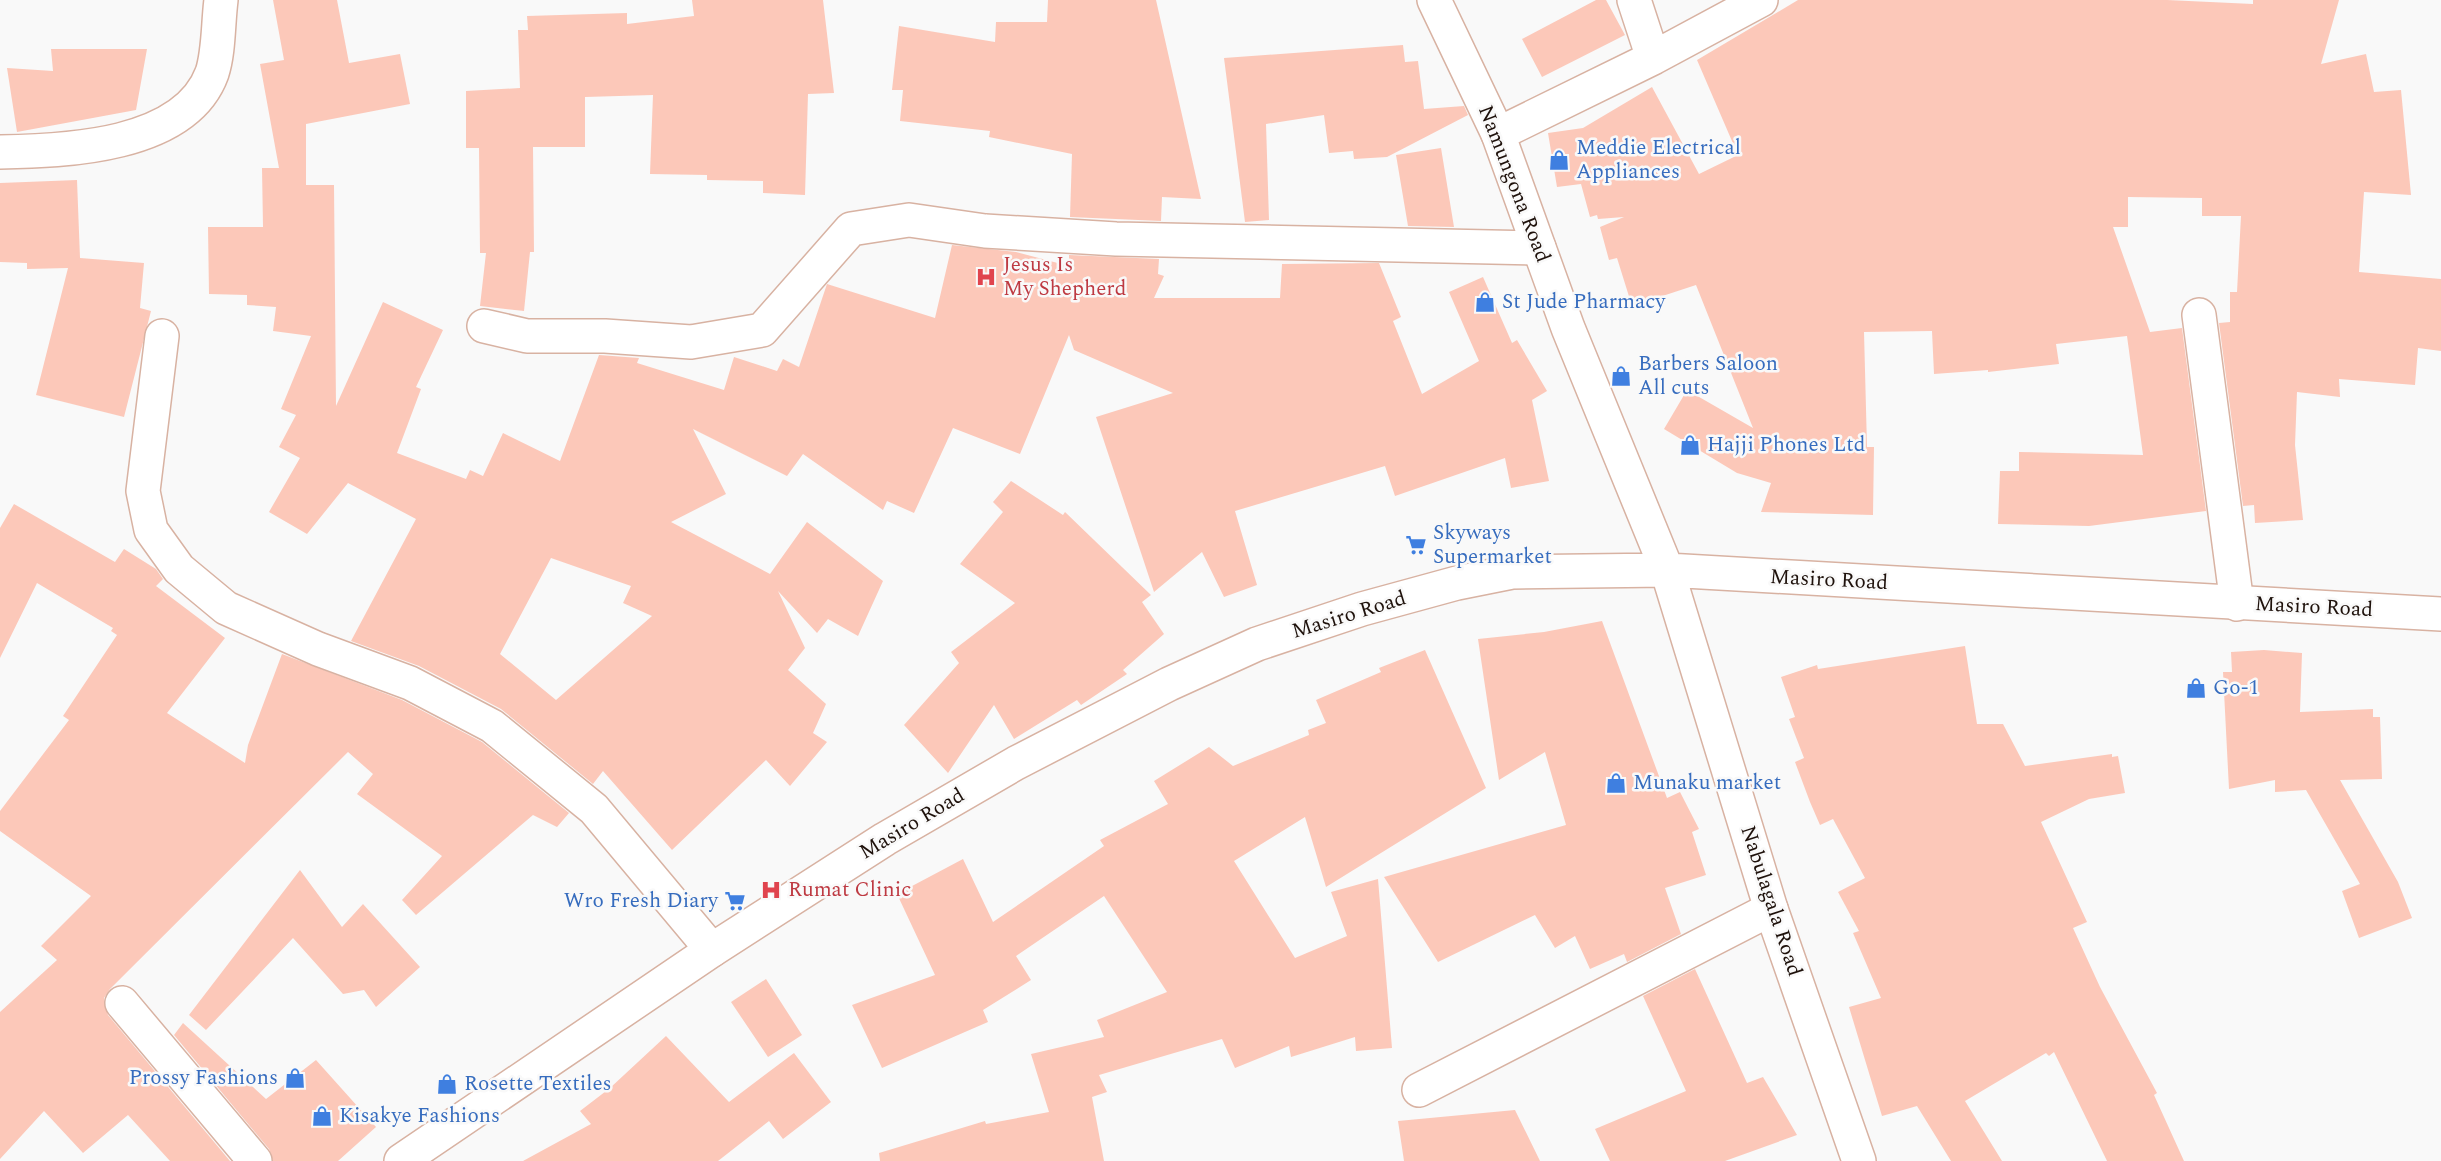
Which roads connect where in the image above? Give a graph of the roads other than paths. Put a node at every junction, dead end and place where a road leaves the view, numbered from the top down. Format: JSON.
{"nodes":[{"id":1,"x":221,"y":0,"type":"edge"},
{"id":2,"x":1434,"y":0,"type":"edge"},
{"id":3,"x":1634,"y":0,"type":"edge"},
{"id":4,"x":1761,"y":0,"type":"edge"},
{"id":5,"x":1653,"y":58,"type":"junction"},
{"id":6,"x":1498,"y":134,"type":"junction"},
{"id":7,"x":0,"y":152,"type":"edge"},
{"id":8,"x":1539,"y":248,"type":"junction"},
{"id":9,"x":2199,"y":315,"type":"dead end"},
{"id":10,"x":484,"y":326,"type":"dead end"},
{"id":11,"x":162,"y":336,"type":"dead end"},
{"id":12,"x":1667,"y":570,"type":"junction"},
{"id":13,"x":2237,"y":604,"type":"junction"},
{"id":14,"x":2441,"y":614,"type":"edge"},
{"id":15,"x":1772,"y":909,"type":"junction"},
{"id":16,"x":712,"y":950,"type":"junction"},
{"id":17,"x":122,"y":1003,"type":"dead end"},
{"id":18,"x":1419,"y":1090,"type":"dead end"},
{"id":19,"x":255,"y":1161,"type":"edge"},
{"id":20,"x":400,"y":1161,"type":"edge"},
{"id":21,"x":1859,"y":1161,"type":"edge"}],
"edges":[{"from":1,"to":7,"type":"street"},
{"from":2,"to":6,"type":"street","name":"Namungona Road"},
{"from":3,"to":5,"type":"street"},
{"from":4,"to":5,"type":"street"},
{"from":5,"to":6,"type":"street"},
{"from":6,"to":8,"type":"street","name":"Namungona Road"},
{"from":8,"to":10,"type":"street"},
{"from":8,"to":12,"type":"street","name":"Namungona Road"},
{"from":9,"to":13,"type":"street"},
{"from":11,"to":16,"type":"street"},
{"from":12,"to":13,"type":"street","name":"Masiro Road"},
{"from":12,"to":15,"type":"street","name":"Nabulagala Road"},
{"from":12,"to":16,"type":"street","name":"Masiro Road"},
{"from":13,"to":14,"type":"street","name":"Masiro Road"},
{"from":15,"to":18,"type":"street"},
{"from":15,"to":21,"type":"street","name":"Nabulagala Road"},
{"from":16,"to":20,"type":"street","name":"Masiro Road"},
{"from":17,"to":19,"type":"street"}]}
